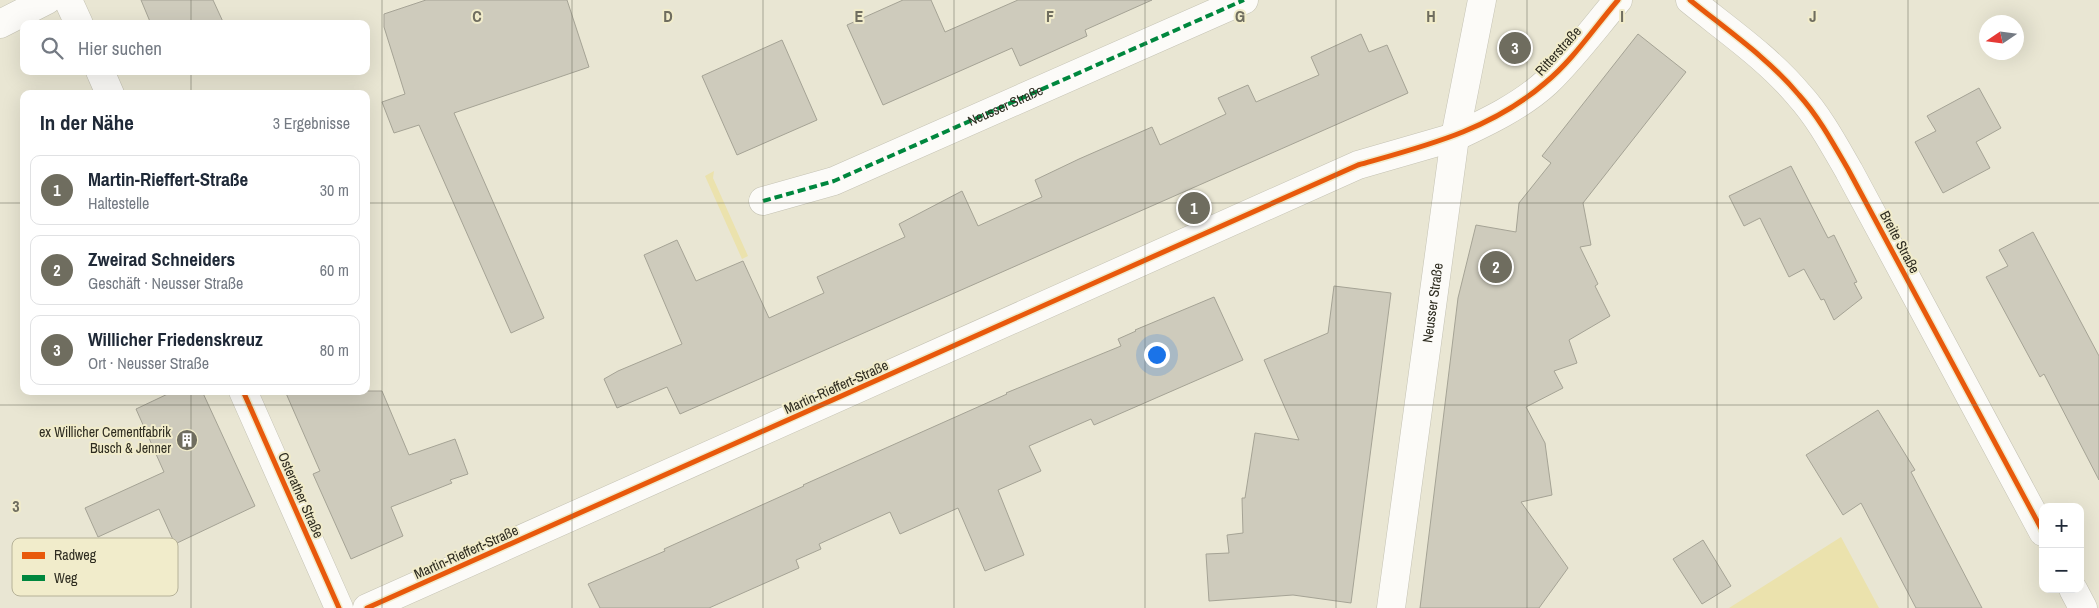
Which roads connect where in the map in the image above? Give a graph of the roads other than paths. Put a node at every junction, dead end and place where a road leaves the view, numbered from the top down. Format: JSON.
{"nodes":[{"id":1,"x":47,"y":0,"type":"edge"},
{"id":2,"x":68,"y":0,"type":"edge"},
{"id":3,"x":1244,"y":0,"type":"edge"},
{"id":4,"x":1482,"y":0,"type":"edge"},
{"id":5,"x":1618,"y":0,"type":"edge"},
{"id":6,"x":1690,"y":0,"type":"edge"},
{"id":7,"x":77,"y":20,"type":"edge"},
{"id":8,"x":0,"y":24,"type":"edge"},
{"id":9,"x":102,"y":75,"type":"edge"},
{"id":10,"x":108,"y":90,"type":"edge"},
{"id":11,"x":1455,"y":137,"type":"junction"},
{"id":12,"x":762,"y":201,"type":"dead end"},
{"id":13,"x":245,"y":395,"type":"edge"},
{"id":14,"x":2039,"y":525,"type":"edge"},
{"id":15,"x":2075,"y":593,"type":"edge"},
{"id":16,"x":339,"y":608,"type":"edge"},
{"id":17,"x":367,"y":608,"type":"edge"},
{"id":18,"x":1391,"y":608,"type":"edge"},
{"id":19,"x":2082,"y":608,"type":"edge"}],
"edges":[{"from":1,"to":8,"type":"street"},
{"from":2,"to":7,"type":"street"},
{"from":3,"to":12,"type":"street","name":"Neusser Straße"},
{"from":4,"to":11,"type":"street","name":"Neusser Straße"},
{"from":5,"to":11,"type":"street","name":"Ritterstraße"},
{"from":6,"to":14,"type":"street","name":"Breite Straße"},
{"from":9,"to":10,"type":"street"},
{"from":11,"to":17,"type":"street","name":"Martin-Rieffert-Straße"},
{"from":11,"to":18,"type":"street","name":"Neusser Straße"},
{"from":13,"to":16,"type":"street","name":"Osterather Straße"},
{"from":15,"to":19,"type":"street"}]}
